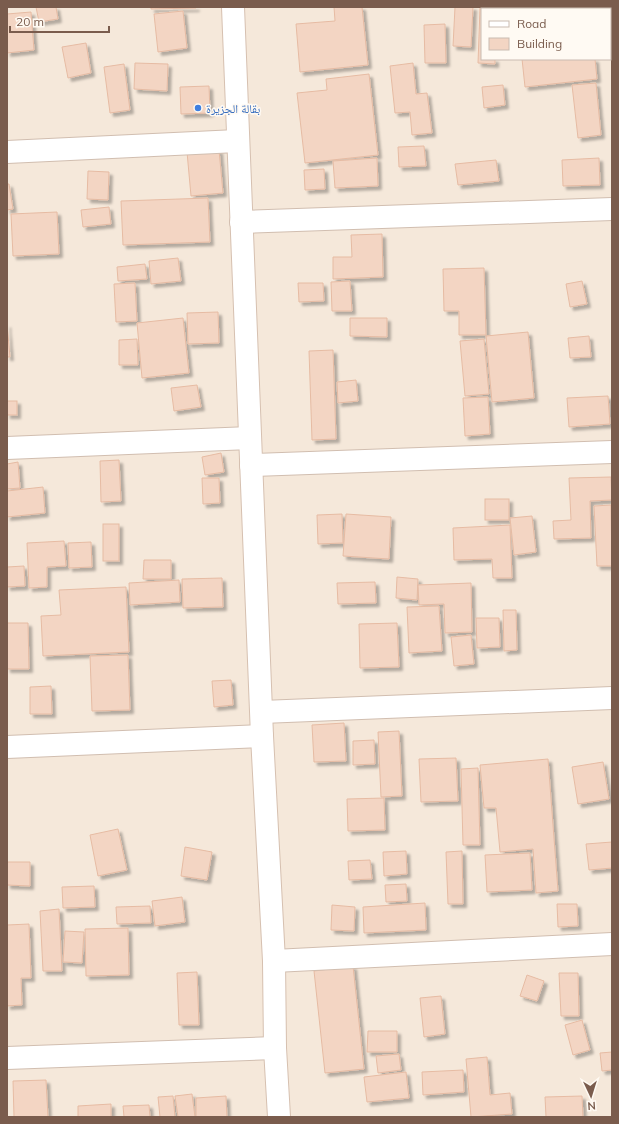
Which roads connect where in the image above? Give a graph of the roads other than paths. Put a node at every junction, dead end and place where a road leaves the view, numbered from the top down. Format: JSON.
{"nodes":[{"id":1,"x":233,"y":7,"type":"edge"},
{"id":2,"x":237,"y":141,"type":"junction"},
{"id":3,"x":7,"y":152,"type":"edge"},
{"id":4,"x":612,"y":209,"type":"edge"},
{"id":5,"x":241,"y":222,"type":"junction"},
{"id":6,"x":250,"y":438,"type":"junction"},
{"id":7,"x":7,"y":448,"type":"edge"},
{"id":8,"x":612,"y":452,"type":"edge"},
{"id":9,"x":251,"y":465,"type":"junction"},
{"id":10,"x":612,"y":698,"type":"edge"},
{"id":11,"x":262,"y":712,"type":"junction"},
{"id":12,"x":262,"y":736,"type":"junction"},
{"id":13,"x":7,"y":747,"type":"edge"},
{"id":14,"x":612,"y":944,"type":"edge"},
{"id":15,"x":274,"y":961,"type":"junction"},
{"id":16,"x":275,"y":1048,"type":"junction"},
{"id":17,"x":7,"y":1058,"type":"edge"},
{"id":18,"x":279,"y":1117,"type":"edge"}],
"edges":[{"from":1,"to":2,"type":"street"},
{"from":2,"to":3,"type":"street"},
{"from":2,"to":5,"type":"street"},
{"from":4,"to":5,"type":"street"},
{"from":5,"to":6,"type":"street"},
{"from":6,"to":7,"type":"street"},
{"from":6,"to":9,"type":"street"},
{"from":8,"to":9,"type":"street"},
{"from":9,"to":11,"type":"street"},
{"from":10,"to":11,"type":"street"},
{"from":11,"to":12,"type":"street"},
{"from":12,"to":13,"type":"street"},
{"from":12,"to":15,"type":"street"},
{"from":14,"to":15,"type":"street"},
{"from":15,"to":16,"type":"street"},
{"from":16,"to":17,"type":"street"},
{"from":16,"to":18,"type":"street"}]}
